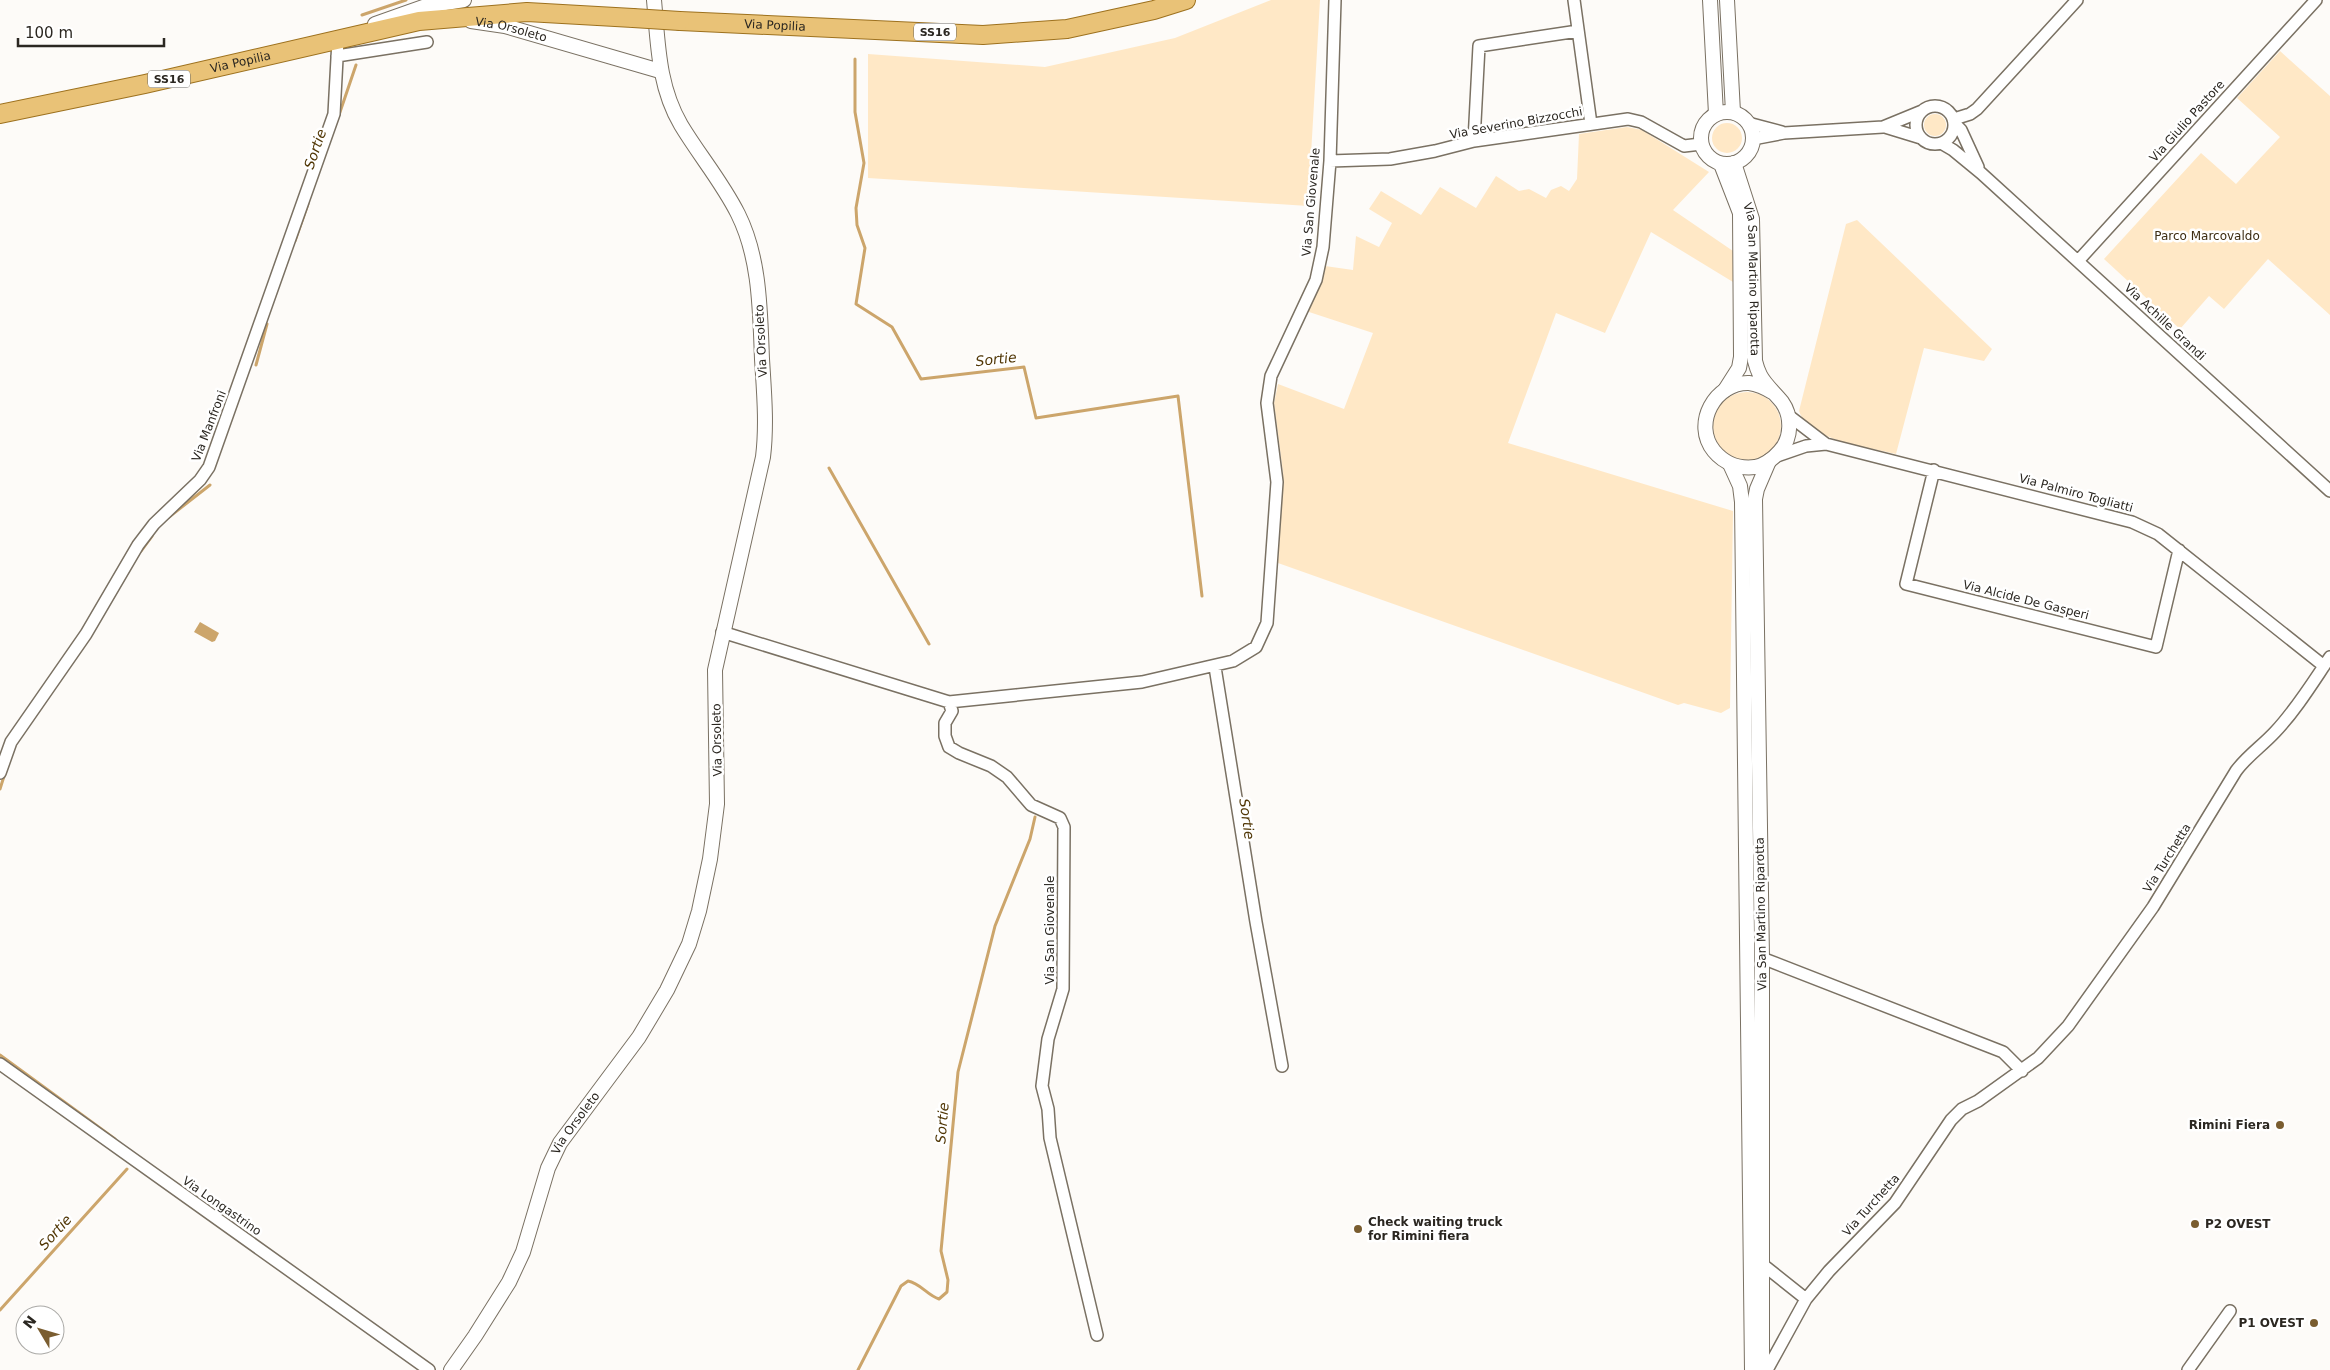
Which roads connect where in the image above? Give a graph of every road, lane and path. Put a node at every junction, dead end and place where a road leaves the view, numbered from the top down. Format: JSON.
{"nodes":[{"id":1,"x":464,"y":0,"type":"edge"},
{"id":2,"x":654,"y":0,"type":"edge"},
{"id":3,"x":1186,"y":0,"type":"edge"},
{"id":4,"x":1335,"y":0,"type":"edge"},
{"id":5,"x":1574,"y":0,"type":"edge"},
{"id":6,"x":1710,"y":0,"type":"edge"},
{"id":7,"x":1726,"y":0,"type":"edge"},
{"id":8,"x":2078,"y":0,"type":"edge"},
{"id":9,"x":2312,"y":2,"type":"edge"},
{"id":10,"x":448,"y":18,"type":"junction"},
{"id":11,"x":1578,"y":31,"type":"junction"},
{"id":12,"x":363,"y":34,"type":"junction"},
{"id":13,"x":427,"y":42,"type":"dead end"},
{"id":14,"x":337,"y":48,"type":"junction"},
{"id":15,"x":660,"y":71,"type":"junction"},
{"id":16,"x":1922,"y":111,"type":"junction"},
{"id":17,"x":1733,"y":112,"type":"junction"},
{"id":18,"x":0,"y":114,"type":"edge"},
{"id":19,"x":1716,"y":114,"type":"junction"},
{"id":20,"x":1954,"y":121,"type":"junction"},
{"id":21,"x":1748,"y":123,"type":"junction"},
{"id":22,"x":1591,"y":124,"type":"junction"},
{"id":23,"x":1883,"y":127,"type":"junction"},
{"id":24,"x":1784,"y":133,"type":"junction"},
{"id":25,"x":1921,"y":138,"type":"junction"},
{"id":26,"x":1753,"y":139,"type":"junction"},
{"id":27,"x":1474,"y":141,"type":"junction"},
{"id":28,"x":1941,"y":143,"type":"junction"},
{"id":29,"x":1701,"y":144,"type":"junction"},
{"id":30,"x":1330,"y":161,"type":"junction"},
{"id":31,"x":1728,"y":163,"type":"junction"},
{"id":32,"x":1981,"y":173,"type":"junction"},
{"id":33,"x":2078,"y":261,"type":"junction"},
{"id":34,"x":1724,"y":390,"type":"junction"},
{"id":35,"x":1774,"y":393,"type":"junction"},
{"id":36,"x":1788,"y":415,"type":"junction"},
{"id":37,"x":1826,"y":444,"type":"junction"},
{"id":38,"x":1772,"y":460,"type":"junction"},
{"id":39,"x":1730,"y":464,"type":"junction"},
{"id":40,"x":1934,"y":470,"type":"junction"},
{"id":41,"x":2330,"y":492,"type":"edge"},
{"id":42,"x":2179,"y":550,"type":"junction"},
{"id":43,"x":722,"y":632,"type":"junction"},
{"id":44,"x":2327,"y":662,"type":"edge"},
{"id":45,"x":1215,"y":667,"type":"junction"},
{"id":46,"x":950,"y":702,"type":"junction"},
{"id":47,"x":0,"y":773,"type":"edge"},
{"id":48,"x":1762,"y":958,"type":"junction"},
{"id":49,"x":0,"y":1064,"type":"edge"},
{"id":50,"x":1282,"y":1066,"type":"dead end"},
{"id":51,"x":2022,"y":1071,"type":"junction"},
{"id":52,"x":1762,"y":1264,"type":"junction"},
{"id":53,"x":1806,"y":1299,"type":"junction"},
{"id":54,"x":2230,"y":1311,"type":"dead end"},
{"id":55,"x":1097,"y":1335,"type":"dead end"},
{"id":56,"x":429,"y":1370,"type":"edge"},
{"id":57,"x":451,"y":1370,"type":"edge"},
{"id":58,"x":1752,"y":1370,"type":"edge"},
{"id":59,"x":1762,"y":1370,"type":"edge"},
{"id":60,"x":1767,"y":1370,"type":"edge"},
{"id":61,"x":2188,"y":1370,"type":"edge"}],
"edges":[{"from":1,"to":12,"type":"street","name":"Via Popilia"},
{"from":2,"to":15,"type":"street","name":"Via Orsoleto"},
{"from":3,"to":10,"type":"main road","name":"Via Popilia","number":"SS16","bridge":true},
{"from":4,"to":30,"type":"street","name":"Via San Giovenale"},
{"from":5,"to":11,"type":"street"},
{"from":6,"to":19,"type":"street"},
{"from":7,"to":17,"type":"street"},
{"from":8,"to":20,"type":"street"},
{"from":9,"to":33,"type":"street","name":"Via Giulio Pastore"},
{"from":10,"to":12,"type":"main road","name":"Via Popilia","number":"SS16"},
{"from":10,"to":15,"type":"street","name":"Via Orsoleto"},
{"from":11,"to":22,"type":"street"},
{"from":11,"to":27,"type":"street"},
{"from":12,"to":14,"type":"main road","name":"Via Popilia","number":"SS16"},
{"from":13,"to":14,"type":"street","name":"Via Popilia"},
{"from":14,"to":18,"type":"main road","name":"Via Popilia","number":"SS16"},
{"from":14,"to":47,"type":"street","name":"Via Manfroni"},
{"from":15,"to":43,"type":"street","name":"Via Orsoleto"},
{"from":16,"to":20,"type":"street","name":"Via Achille Grandi"},
{"from":16,"to":23,"type":"street","name":"Via Achille Grandi"},
{"from":16,"to":25,"type":"street"},
{"from":17,"to":19,"type":"street"},
{"from":17,"to":21,"type":"street"},
{"from":19,"to":29,"type":"street"},
{"from":20,"to":28,"type":"street"},
{"from":20,"to":32,"type":"street","name":"Via Achille Grandi"},
{"from":21,"to":24,"type":"street","name":"Via Achille Grandi"},
{"from":21,"to":26,"type":"street"},
{"from":22,"to":27,"type":"street","name":"Via Severino Bizzocchi"},
{"from":22,"to":29,"type":"street","name":"Via Severino Bizzocchi"},
{"from":23,"to":24,"type":"street","name":"Via Achille Grandi"},
{"from":23,"to":25,"type":"street","name":"Via Achille Grandi"},
{"from":24,"to":26,"type":"street","name":"Via Achille Grandi"},
{"from":25,"to":28,"type":"street","name":"Via Achille Grandi"},
{"from":26,"to":31,"type":"street"},
{"from":27,"to":30,"type":"street","name":"Via Severino Bizzocchi"},
{"from":28,"to":32,"type":"street","name":"Via Achille Grandi"},
{"from":29,"to":31,"type":"street"},
{"from":30,"to":45,"type":"street","name":"Via San Giovenale"},
{"from":31,"to":34,"type":"street","name":"Via San Martino Riparotta"},
{"from":31,"to":35,"type":"street","name":"Via San Martino Riparotta"},
{"from":32,"to":33,"type":"street","name":"Via Achille Grandi"},
{"from":33,"to":41,"type":"street","name":"Via Achille Grandi"},
{"from":34,"to":35,"type":"street"},
{"from":34,"to":39,"type":"street"},
{"from":35,"to":36,"type":"street"},
{"from":36,"to":37,"type":"street","name":"Via Palmiro Togliatti"},
{"from":36,"to":38,"type":"street"},
{"from":37,"to":38,"type":"street"},
{"from":37,"to":40,"type":"street","name":"Via Palmiro Togliatti"},
{"from":38,"to":39,"type":"street"},
{"from":38,"to":48,"type":"street","name":"Via San Martino Riparotta"},
{"from":39,"to":58,"type":"street","name":"Via San Martino Riparotta"},
{"from":40,"to":42,"type":"street","name":"Via Palmiro Togliatti"},
{"from":40,"to":42,"type":"street","name":"Via Alcide De Gasperi"},
{"from":42,"to":44,"type":"street","name":"Via Palmiro Togliatti"},
{"from":43,"to":46,"type":"street","name":"Via San Giovenale"},
{"from":43,"to":57,"type":"street","name":"Via Orsoleto"},
{"from":44,"to":51,"type":"street","name":"Via Turchetta"},
{"from":45,"to":46,"type":"street","name":"Via San Giovenale"},
{"from":45,"to":50,"type":"street"},
{"from":46,"to":55,"type":"street","name":"Via San Giovenale"},
{"from":48,"to":51,"type":"street"},
{"from":48,"to":52,"type":"street","name":"Via San Martino Riparotta"},
{"from":49,"to":56,"type":"street","name":"Via Longastrino"},
{"from":51,"to":53,"type":"street","name":"Via Turchetta"},
{"from":52,"to":53,"type":"street"},
{"from":52,"to":59,"type":"street","name":"Via San Martino Riparotta"},
{"from":53,"to":60,"type":"street","name":"Via Turchetta"},
{"from":54,"to":61,"type":"street"}]}
